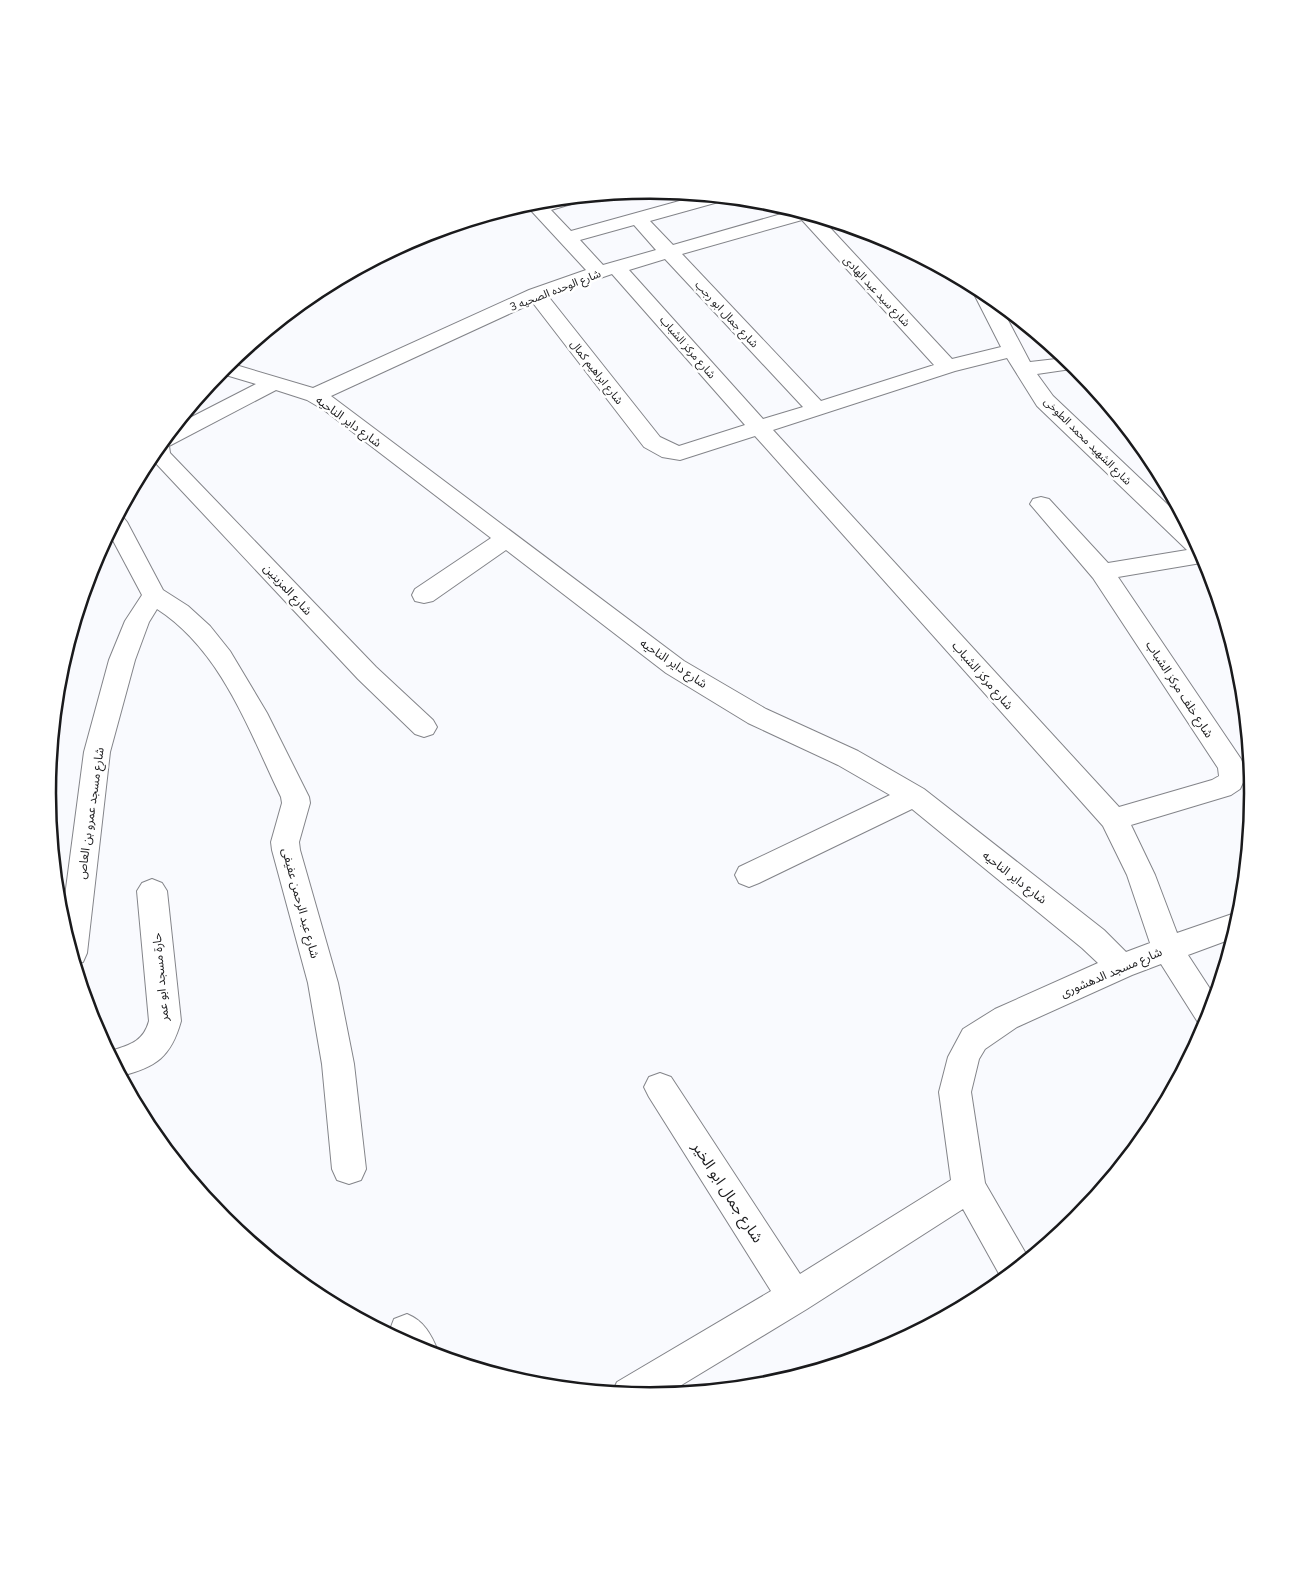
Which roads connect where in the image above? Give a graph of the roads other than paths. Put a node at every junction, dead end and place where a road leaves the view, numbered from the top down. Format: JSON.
{"nodes":[{"id":1,"x":699,"y":202,"type":"edge"},
{"id":2,"x":541,"y":210,"type":"edge"},
{"id":3,"x":795,"y":217,"type":"edge"},
{"id":4,"x":638,"y":219,"type":"junction"},
{"id":5,"x":813,"y":222,"type":"edge"},
{"id":6,"x":567,"y":238,"type":"junction"},
{"id":7,"x":669,"y":252,"type":"junction"},
{"id":8,"x":608,"y":270,"type":"junction"},
{"id":9,"x":536,"y":294,"type":"junction"},
{"id":10,"x":990,"y":305,"type":"edge"},
{"id":11,"x":1012,"y":350,"type":"junction"},
{"id":12,"x":1061,"y":364,"type":"edge"},
{"id":13,"x":948,"y":367,"type":"junction"},
{"id":14,"x":1023,"y":369,"type":"junction"},
{"id":15,"x":233,"y":371,"type":"edge"},
{"id":16,"x":274,"y":383,"type":"junction"},
{"id":17,"x":315,"y":395,"type":"junction"},
{"id":18,"x":816,"y":408,"type":"junction"},
{"id":19,"x":759,"y":428,"type":"junction"},
{"id":20,"x":178,"y":433,"type":"edge"},
{"id":21,"x":161,"y":456,"type":"edge"},
{"id":22,"x":1042,"y":504,"type":"dead end"},
{"id":23,"x":119,"y":529,"type":"edge"},
{"id":24,"x":1185,"y":535,"type":"edge"},
{"id":25,"x":506,"y":540,"type":"junction"},
{"id":26,"x":1196,"y":557,"type":"edge"},
{"id":27,"x":1102,"y":572,"type":"junction"},
{"id":28,"x":154,"y":595,"type":"junction"},
{"id":29,"x":424,"y":595,"type":"dead end"},
{"id":30,"x":424,"y":727,"type":"dead end"},
{"id":31,"x":914,"y":796,"type":"junction"},
{"id":32,"x":1114,"y":819,"type":"junction"},
{"id":33,"x":750,"y":875,"type":"dead end"},
{"id":34,"x":152,"y":891,"type":"dead end"},
{"id":35,"x":1229,"y":927,"type":"edge"},
{"id":36,"x":74,"y":937,"type":"edge"},
{"id":37,"x":1167,"y":948,"type":"junction"},
{"id":38,"x":1121,"y":966,"type":"junction"},
{"id":39,"x":1205,"y":1007,"type":"edge"},
{"id":40,"x":121,"y":1062,"type":"edge"},
{"id":41,"x":660,"y":1086,"type":"dead end"},
{"id":42,"x":349,"y":1169,"type":"dead end"},
{"id":43,"x":969,"y":1187,"type":"junction"},
{"id":44,"x":1013,"y":1264,"type":"edge"},
{"id":45,"x":795,"y":1297,"type":"junction"},
{"id":46,"x":641,"y":1388,"type":"edge"}],
"edges":[{"from":1,"to":4,"type":"street"},
{"from":2,"to":6,"type":"street","name":"شارع مركز الشباب"},
{"from":3,"to":7,"type":"street","name":"شارع الوحده الصحيه 3"},
{"from":4,"to":6,"type":"street"},
{"from":4,"to":7,"type":"street","name":"شارع جمال ابو رجب"},
{"from":5,"to":13,"type":"street","name":"شارع سيد عبد الهادى"},
{"from":6,"to":8,"type":"street","name":"شارع مركز الشباب"},
{"from":7,"to":8,"type":"street","name":"شارع الوحده الصحيه 3"},
{"from":7,"to":18,"type":"street","name":"شارع جمال ابو رجب"},
{"from":8,"to":9,"type":"street","name":"شارع الوحده الصحيه 3"},
{"from":8,"to":19,"type":"street","name":"شارع مركز الشباب"},
{"from":9,"to":17,"type":"street","name":"شارع الوحده الصحيه 3"},
{"from":9,"to":19,"type":"street","name":"شارع ابراهيم كمال"},
{"from":10,"to":11,"type":"street","name":"شارع الشهيد محمد الطوخى"},
{"from":11,"to":13,"type":"street"},
{"from":11,"to":14,"type":"street","name":"شارع الشهيد محمد الطوخى"},
{"from":12,"to":14,"type":"street"},
{"from":13,"to":18,"type":"street"},
{"from":14,"to":24,"type":"street","name":"شارع الشهيد محمد الطوخى"},
{"from":15,"to":16,"type":"street","name":"شارع داير الناحيه"},
{"from":16,"to":17,"type":"street","name":"شارع داير الناحيه"},
{"from":16,"to":20,"type":"street"},
{"from":17,"to":25,"type":"street","name":"شارع داير الناحيه"},
{"from":18,"to":19,"type":"street"},
{"from":19,"to":32,"type":"street","name":"شارع مركز الشباب"},
{"from":21,"to":30,"type":"street","name":"شارع المزينين"},
{"from":22,"to":27,"type":"street","name":"شارع خلف مركز الشباب"},
{"from":23,"to":28,"type":"street"},
{"from":25,"to":29,"type":"street"},
{"from":25,"to":31,"type":"street","name":"شارع داير الناحيه"},
{"from":26,"to":27,"type":"street"},
{"from":27,"to":32,"type":"street","name":"شارع خلف مركز الشباب"},
{"from":28,"to":36,"type":"street","name":"شارع مسجد عمرو بن العاص"},
{"from":28,"to":42,"type":"street","name":"شارع عبد الرحمن عفيفى"},
{"from":31,"to":33,"type":"street"},
{"from":31,"to":38,"type":"street","name":"شارع داير الناحيه"},
{"from":32,"to":37,"type":"street","name":"شارع مركز الشباب"},
{"from":34,"to":40,"type":"street","name":"حارة مسجد ابو عمر"},
{"from":35,"to":37,"type":"street","name":"شارع مسجد الدهشورى"},
{"from":37,"to":38,"type":"street","name":"شارع مسجد الدهشورى"},
{"from":37,"to":39,"type":"street","name":"شارع مركز الشباب"},
{"from":38,"to":43,"type":"street","name":"شارع مسجد الدهشورى"},
{"from":41,"to":45,"type":"street","name":"شارع جمال ابو الخير"},
{"from":43,"to":44,"type":"street"},
{"from":43,"to":45,"type":"street"},
{"from":45,"to":46,"type":"street"}]}
